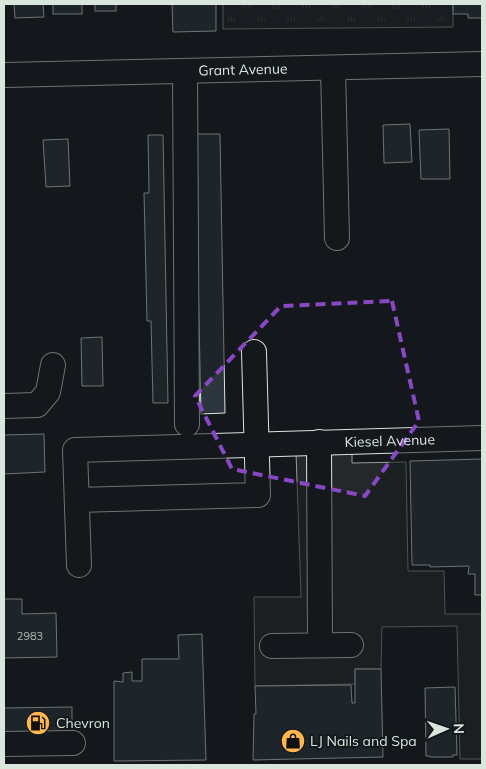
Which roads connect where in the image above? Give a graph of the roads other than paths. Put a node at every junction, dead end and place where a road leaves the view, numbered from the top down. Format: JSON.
{"nodes":[{"id":1,"x":482,"y":64,"type":"edge"},
{"id":2,"x":333,"y":68,"type":"junction"},
{"id":3,"x":185,"y":71,"type":"junction"},
{"id":4,"x":4,"y":75,"type":"edge"},
{"id":5,"x":337,"y":238,"type":"dead end"},
{"id":6,"x":254,"y":352,"type":"dead end"},
{"id":7,"x":53,"y":365,"type":"dead end"},
{"id":8,"x":4,"y":406,"type":"edge"},
{"id":9,"x":187,"y":424,"type":"dead end"},
{"id":10,"x":482,"y":438,"type":"edge"},
{"id":11,"x":308,"y":442,"type":"junction"},
{"id":12,"x":256,"y":444,"type":"junction"},
{"id":13,"x":77,"y":500,"type":"junction"},
{"id":14,"x":79,"y":565,"type":"dead end"},
{"id":15,"x":320,"y":644,"type":"junction"},
{"id":16,"x":351,"y":645,"type":"dead end"},
{"id":17,"x":272,"y":646,"type":"dead end"},
{"id":18,"x":73,"y":743,"type":"dead end"},
{"id":19,"x":4,"y":744,"type":"edge"}],
"edges":[{"from":1,"to":2,"type":"street","name":"Grant Avenue"},
{"from":2,"to":3,"type":"street","name":"Grant Avenue"},
{"from":2,"to":5,"type":"street"},
{"from":3,"to":4,"type":"street","name":"Grant Avenue"},
{"from":3,"to":9,"type":"street"},
{"from":6,"to":12,"type":"street"},
{"from":7,"to":8,"type":"street"},
{"from":10,"to":11,"type":"street","name":"Kiesel Avenue"},
{"from":11,"to":12,"type":"street","name":"Kiesel Avenue"},
{"from":11,"to":15,"type":"street"},
{"from":12,"to":13,"type":"street","name":"Kiesel Avenue"},
{"from":12,"to":13,"type":"street"},
{"from":13,"to":14,"type":"street"},
{"from":15,"to":16,"type":"street"},
{"from":15,"to":17,"type":"street"},
{"from":18,"to":19,"type":"street"}]}
